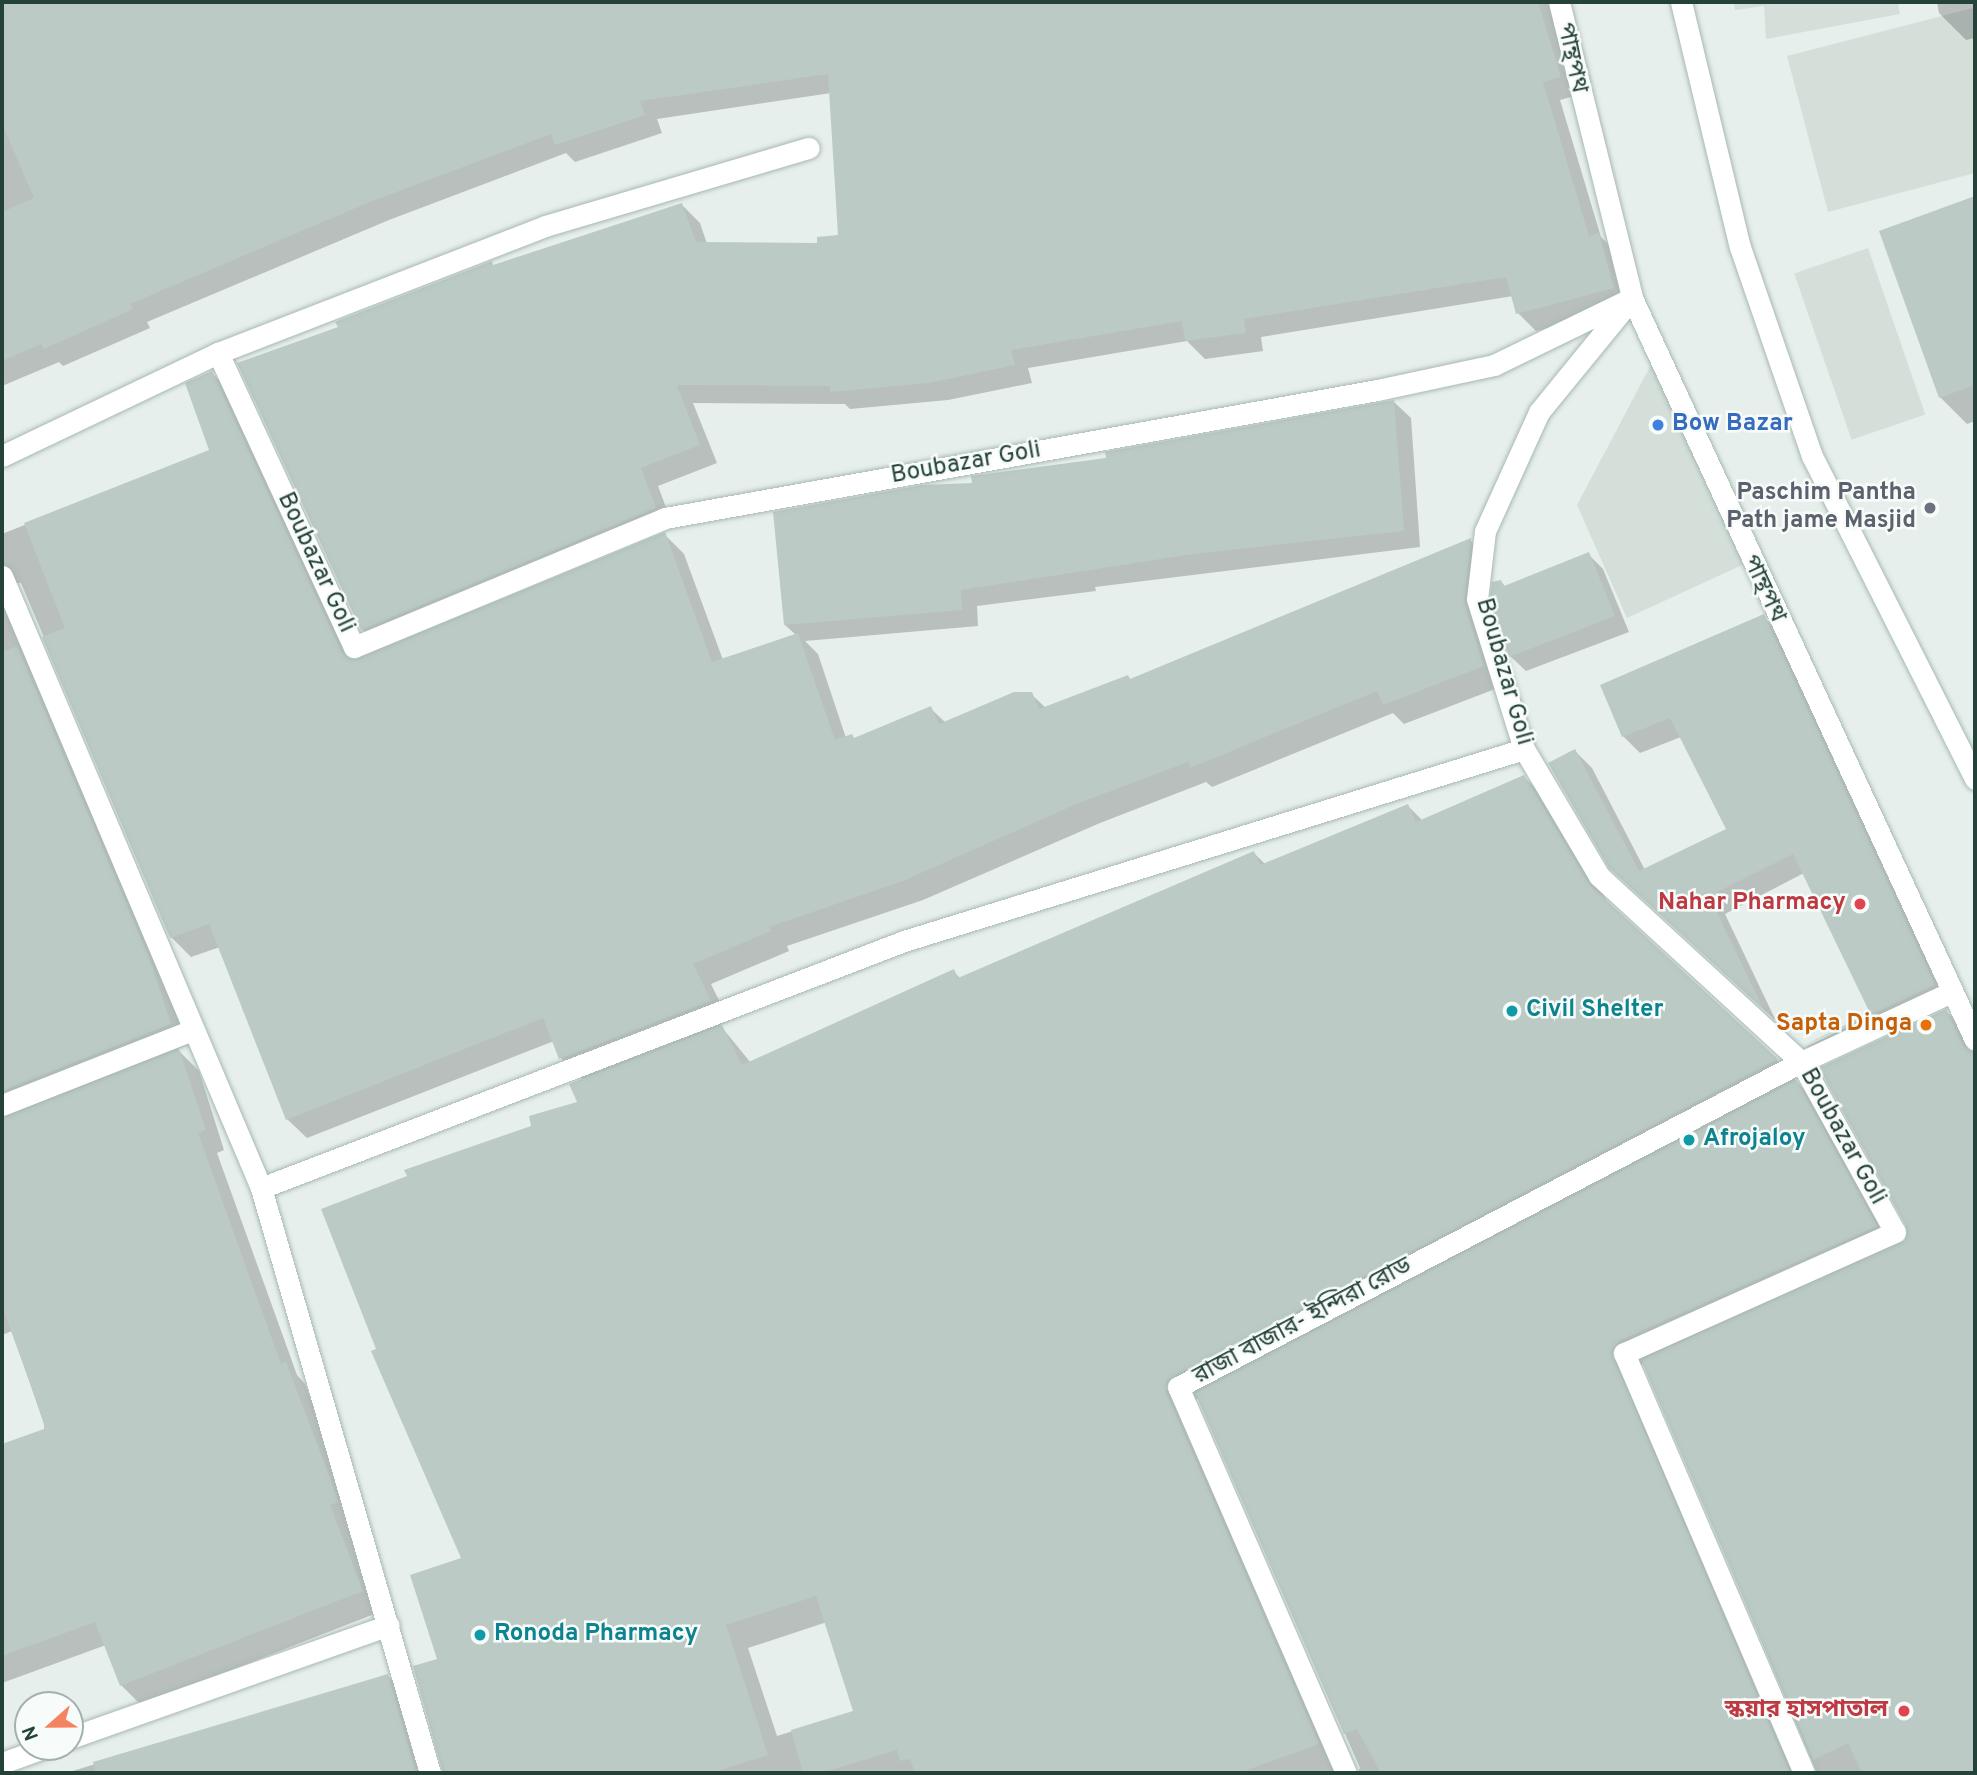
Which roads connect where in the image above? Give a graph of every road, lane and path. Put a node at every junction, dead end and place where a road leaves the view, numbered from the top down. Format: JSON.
{"nodes":[{"id":1,"x":1559,"y":2,"type":"edge"},
{"id":2,"x":1681,"y":2,"type":"edge"},
{"id":3,"x":809,"y":148,"type":"dead end"},
{"id":4,"x":1632,"y":298,"type":"junction"},
{"id":5,"x":218,"y":353,"type":"junction"},
{"id":6,"x":2,"y":456,"type":"edge"},
{"id":7,"x":2,"y":576,"type":"edge"},
{"id":8,"x":1524,"y":749,"type":"junction"},
{"id":9,"x":1975,"y":779,"type":"edge"},
{"id":10,"x":1951,"y":992,"type":"junction"},
{"id":11,"x":192,"y":1030,"type":"junction"},
{"id":12,"x":1975,"y":1040,"type":"edge"},
{"id":13,"x":1801,"y":1062,"type":"junction"},
{"id":14,"x":2,"y":1105,"type":"edge"},
{"id":15,"x":261,"y":1188,"type":"junction"},
{"id":16,"x":389,"y":1625,"type":"junction"},
{"id":17,"x":84,"y":1733,"type":"edge"},
{"id":18,"x":430,"y":1773,"type":"edge"},
{"id":19,"x":1346,"y":1773,"type":"edge"},
{"id":20,"x":1804,"y":1773,"type":"edge"}],
"edges":[{"from":1,"to":4,"type":"street","name":"পান্থপথ"},
{"from":2,"to":9,"type":"street"},
{"from":3,"to":5,"type":"street"},
{"from":4,"to":5,"type":"street","name":"Boubazar Goli"},
{"from":4,"to":8,"type":"street","name":"Boubazar Goli"},
{"from":4,"to":10,"type":"street","name":"পান্থপথ"},
{"from":5,"to":6,"type":"street"},
{"from":7,"to":11,"type":"street"},
{"from":8,"to":13,"type":"street","name":"Boubazar Goli"},
{"from":8,"to":15,"type":"street"},
{"from":10,"to":12,"type":"street","name":"পান্থপথ"},
{"from":10,"to":13,"type":"street"},
{"from":11,"to":14,"type":"street"},
{"from":11,"to":15,"type":"street"},
{"from":13,"to":19,"type":"street","name":"রাজা বাজার- ইন্দিরা রোড"},
{"from":13,"to":20,"type":"street","name":"Boubazar Goli"},
{"from":15,"to":16,"type":"street"},
{"from":16,"to":17,"type":"street"},
{"from":16,"to":18,"type":"street"}]}
